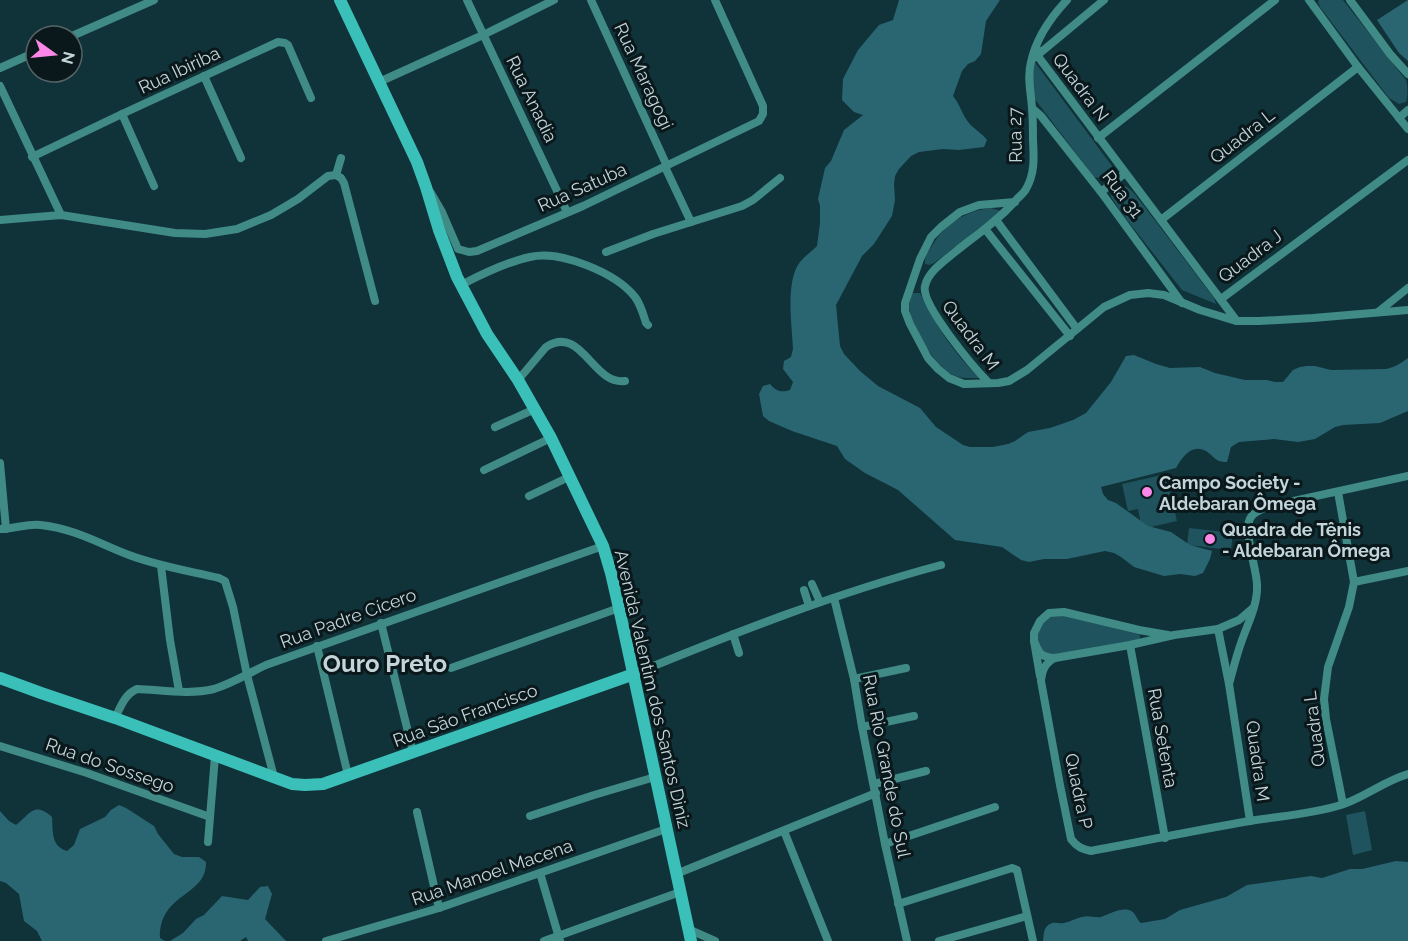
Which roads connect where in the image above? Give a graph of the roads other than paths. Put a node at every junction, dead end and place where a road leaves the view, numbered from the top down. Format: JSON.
{"nodes":[{"id":1,"x":154,"y":0,"type":"edge"},
{"id":2,"x":340,"y":0,"type":"edge"},
{"id":3,"x":467,"y":0,"type":"edge"},
{"id":4,"x":554,"y":0,"type":"edge"},
{"id":5,"x":591,"y":0,"type":"edge"},
{"id":6,"x":716,"y":0,"type":"edge"},
{"id":7,"x":1067,"y":0,"type":"edge"},
{"id":8,"x":1104,"y":0,"type":"edge"},
{"id":9,"x":1275,"y":0,"type":"edge"},
{"id":10,"x":1309,"y":0,"type":"edge"},
{"id":11,"x":1350,"y":0,"type":"edge"},
{"id":12,"x":84,"y":31,"type":"edge"},
{"id":13,"x":483,"y":35,"type":"junction"},
{"id":14,"x":1037,"y":51,"type":"junction"},
{"id":15,"x":24,"y":57,"type":"edge"},
{"id":16,"x":1358,"y":67,"type":"junction"},
{"id":17,"x":0,"y":68,"type":"edge"},
{"id":18,"x":1408,"y":74,"type":"edge"},
{"id":19,"x":204,"y":76,"type":"junction"},
{"id":20,"x":379,"y":82,"type":"junction"},
{"id":21,"x":0,"y":86,"type":"edge"},
{"id":22,"x":311,"y":98,"type":"dead end"},
{"id":23,"x":1033,"y":109,"type":"junction"},
{"id":24,"x":1408,"y":110,"type":"edge"},
{"id":25,"x":122,"y":114,"type":"junction"},
{"id":26,"x":1399,"y":118,"type":"junction"},
{"id":27,"x":1408,"y":129,"type":"edge"},
{"id":28,"x":1098,"y":138,"type":"junction"},
{"id":29,"x":32,"y":157,"type":"junction"},
{"id":30,"x":240,"y":158,"type":"dead end"},
{"id":31,"x":340,"y":158,"type":"dead end"},
{"id":32,"x":1408,"y":160,"type":"edge"},
{"id":33,"x":666,"y":167,"type":"junction"},
{"id":34,"x":1125,"y":173,"type":"junction"},
{"id":35,"x":336,"y":176,"type":"junction"},
{"id":36,"x":780,"y":178,"type":"dead end"},
{"id":37,"x":154,"y":186,"type":"dead end"},
{"id":38,"x":426,"y":187,"type":"junction"},
{"id":39,"x":1101,"y":192,"type":"junction"},
{"id":40,"x":1015,"y":202,"type":"junction"},
{"id":41,"x":567,"y":212,"type":"junction"},
{"id":42,"x":61,"y":216,"type":"junction"},
{"id":43,"x":0,"y":220,"type":"edge"},
{"id":44,"x":996,"y":220,"type":"junction"},
{"id":45,"x":1161,"y":220,"type":"junction"},
{"id":46,"x":691,"y":222,"type":"junction"},
{"id":47,"x":985,"y":228,"type":"junction"},
{"id":48,"x":606,"y":252,"type":"dead end"},
{"id":49,"x":916,"y":272,"type":"junction"},
{"id":50,"x":929,"y":277,"type":"junction"},
{"id":51,"x":461,"y":285,"type":"junction"},
{"id":52,"x":1408,"y":288,"type":"edge"},
{"id":53,"x":1221,"y":299,"type":"junction"},
{"id":54,"x":375,"y":302,"type":"dead end"},
{"id":55,"x":1183,"y":303,"type":"junction"},
{"id":56,"x":1408,"y":310,"type":"edge"},
{"id":57,"x":1378,"y":312,"type":"junction"},
{"id":58,"x":1236,"y":321,"type":"junction"},
{"id":59,"x":648,"y":325,"type":"dead end"},
{"id":60,"x":1073,"y":332,"type":"junction"},
{"id":61,"x":518,"y":380,"type":"junction"},
{"id":62,"x":625,"y":381,"type":"dead end"},
{"id":63,"x":989,"y":383,"type":"junction"},
{"id":64,"x":535,"y":409,"type":"junction"},
{"id":65,"x":495,"y":427,"type":"dead end"},
{"id":66,"x":551,"y":438,"type":"junction"},
{"id":67,"x":0,"y":463,"type":"edge"},
{"id":68,"x":484,"y":470,"type":"dead end"},
{"id":69,"x":1408,"y":476,"type":"edge"},
{"id":70,"x":570,"y":477,"type":"junction"},
{"id":71,"x":1338,"y":492,"type":"junction"},
{"id":72,"x":529,"y":496,"type":"dead end"},
{"id":73,"x":3,"y":529,"type":"edge"},
{"id":74,"x":603,"y":546,"type":"junction"},
{"id":75,"x":941,"y":565,"type":"dead end"},
{"id":76,"x":161,"y":566,"type":"junction"},
{"id":77,"x":1408,"y":571,"type":"edge"},
{"id":78,"x":1354,"y":582,"type":"junction"},
{"id":79,"x":812,"y":584,"type":"dead end"},
{"id":80,"x":804,"y":590,"type":"dead end"},
{"id":81,"x":834,"y":598,"type":"junction"},
{"id":82,"x":820,"y":602,"type":"junction"},
{"id":83,"x":809,"y":606,"type":"junction"},
{"id":84,"x":619,"y":608,"type":"junction"},
{"id":85,"x":1253,"y":608,"type":"junction"},
{"id":86,"x":381,"y":623,"type":"junction"},
{"id":87,"x":1218,"y":629,"type":"junction"},
{"id":88,"x":733,"y":634,"type":"junction"},
{"id":89,"x":1174,"y":635,"type":"junction"},
{"id":90,"x":1034,"y":641,"type":"junction"},
{"id":91,"x":1130,"y":645,"type":"junction"},
{"id":92,"x":317,"y":646,"type":"junction"},
{"id":93,"x":739,"y":653,"type":"dead end"},
{"id":94,"x":1055,"y":658,"type":"junction"},
{"id":95,"x":451,"y":668,"type":"dead end"},
{"id":96,"x":906,"y":668,"type":"dead end"},
{"id":97,"x":634,"y":674,"type":"junction"},
{"id":98,"x":247,"y":675,"type":"junction"},
{"id":99,"x":0,"y":678,"type":"edge"},
{"id":100,"x":854,"y":680,"type":"junction"},
{"id":101,"x":1041,"y":681,"type":"junction"},
{"id":102,"x":1229,"y":684,"type":"junction"},
{"id":103,"x":179,"y":691,"type":"junction"},
{"id":104,"x":914,"y":716,"type":"dead end"},
{"id":105,"x":115,"y":718,"type":"junction"},
{"id":106,"x":862,"y":727,"type":"junction"},
{"id":107,"x":0,"y":746,"type":"edge"},
{"id":108,"x":413,"y":752,"type":"junction"},
{"id":109,"x":215,"y":756,"type":"junction"},
{"id":110,"x":926,"y":771,"type":"dead end"},
{"id":111,"x":1408,"y":774,"type":"edge"},
{"id":112,"x":348,"y":775,"type":"junction"},
{"id":113,"x":274,"y":777,"type":"junction"},
{"id":114,"x":656,"y":777,"type":"junction"},
{"id":115,"x":875,"y":789,"type":"junction"},
{"id":116,"x":1343,"y":804,"type":"junction"},
{"id":117,"x":994,"y":807,"type":"dead end"},
{"id":118,"x":417,"y":812,"type":"dead end"},
{"id":119,"x":530,"y":816,"type":"dead end"},
{"id":120,"x":210,"y":817,"type":"junction"},
{"id":121,"x":1250,"y":821,"type":"junction"},
{"id":122,"x":666,"y":829,"type":"junction"},
{"id":123,"x":784,"y":831,"type":"junction"},
{"id":124,"x":1165,"y":838,"type":"junction"},
{"id":125,"x":208,"y":842,"type":"dead end"},
{"id":126,"x":885,"y":844,"type":"junction"},
{"id":127,"x":540,"y":873,"type":"junction"},
{"id":128,"x":676,"y":874,"type":"junction"},
{"id":129,"x":680,"y":892,"type":"junction"},
{"id":130,"x":898,"y":903,"type":"junction"},
{"id":131,"x":439,"y":908,"type":"junction"},
{"id":132,"x":1027,"y":916,"type":"junction"},
{"id":133,"x":690,"y":935,"type":"edge"},
{"id":134,"x":560,"y":938,"type":"edge"},
{"id":135,"x":326,"y":941,"type":"edge"},
{"id":136,"x":544,"y":941,"type":"edge"},
{"id":137,"x":716,"y":941,"type":"edge"},
{"id":138,"x":828,"y":941,"type":"edge"},
{"id":139,"x":907,"y":941,"type":"edge"},
{"id":140,"x":939,"y":941,"type":"edge"},
{"id":141,"x":1033,"y":941,"type":"edge"}],
"edges":[{"from":1,"to":12,"type":"street"},
{"from":2,"to":20,"type":"street","name":"Avenida Valentim dos Santos Diniz"},
{"from":3,"to":13,"type":"street","name":"Rua Anadia"},
{"from":4,"to":13,"type":"street"},
{"from":5,"to":33,"type":"street","name":"Rua Maragogi"},
{"from":6,"to":33,"type":"street","name":"Rua Satuba"},
{"from":7,"to":14,"type":"street"},
{"from":8,"to":14,"type":"street","name":"Quadra N"},
{"from":9,"to":28,"type":"street"},
{"from":10,"to":16,"type":"street"},
{"from":11,"to":18,"type":"street"},
{"from":13,"to":20,"type":"street"},
{"from":13,"to":41,"type":"street","name":"Rua Anadia"},
{"from":14,"to":23,"type":"street","name":"Rua 27"},
{"from":14,"to":28,"type":"street","name":"Quadra N"},
{"from":15,"to":17,"type":"street"},
{"from":16,"to":26,"type":"street"},
{"from":16,"to":45,"type":"street","name":"Quadra L"},
{"from":19,"to":22,"type":"street","name":"Rua Ibiriba"},
{"from":19,"to":25,"type":"street","name":"Rua Ibiriba"},
{"from":19,"to":30,"type":"street"},
{"from":20,"to":38,"type":"street","name":"Avenida Valentim dos Santos Diniz"},
{"from":21,"to":29,"type":"street"},
{"from":23,"to":39,"type":"street","name":"Rua 31"},
{"from":23,"to":40,"type":"street","name":"Rua 27"},
{"from":24,"to":26,"type":"street"},
{"from":25,"to":29,"type":"street","name":"Rua Ibiriba"},
{"from":25,"to":37,"type":"street"},
{"from":26,"to":27,"type":"street"},
{"from":28,"to":34,"type":"street"},
{"from":29,"to":42,"type":"street"},
{"from":31,"to":35,"type":"street"},
{"from":32,"to":53,"type":"street","name":"Quadra J"},
{"from":33,"to":41,"type":"street","name":"Rua Satuba"},
{"from":33,"to":46,"type":"street","name":"Rua Maragogi"},
{"from":34,"to":39,"type":"street"},
{"from":34,"to":45,"type":"street"},
{"from":35,"to":42,"type":"street"},
{"from":35,"to":54,"type":"street"},
{"from":36,"to":46,"type":"street"},
{"from":38,"to":41,"type":"street","name":"Rua Satuba"},
{"from":38,"to":51,"type":"street","name":"Avenida Valentim dos Santos Diniz"},
{"from":39,"to":55,"type":"street","name":"Rua 31"},
{"from":40,"to":44,"type":"street"},
{"from":40,"to":49,"type":"street","name":"Quadra M"},
{"from":42,"to":43,"type":"street"},
{"from":44,"to":47,"type":"street"},
{"from":44,"to":60,"type":"street"},
{"from":45,"to":53,"type":"street"},
{"from":46,"to":48,"type":"street"},
{"from":47,"to":50,"type":"street"},
{"from":47,"to":60,"type":"street"},
{"from":49,"to":50,"type":"street"},
{"from":49,"to":63,"type":"street","name":"Quadra M"},
{"from":50,"to":63,"type":"street","name":"Quadra M"},
{"from":51,"to":59,"type":"street"},
{"from":51,"to":61,"type":"street","name":"Avenida Valentim dos Santos Diniz"},
{"from":52,"to":57,"type":"street"},
{"from":53,"to":58,"type":"street","name":"Quadra J"},
{"from":55,"to":58,"type":"street"},
{"from":55,"to":60,"type":"street"},
{"from":56,"to":57,"type":"street"},
{"from":57,"to":58,"type":"street"},
{"from":60,"to":63,"type":"street"},
{"from":61,"to":62,"type":"street"},
{"from":61,"to":64,"type":"street","name":"Avenida Valentim dos Santos Diniz"},
{"from":64,"to":65,"type":"street"},
{"from":64,"to":66,"type":"street","name":"Avenida Valentim dos Santos Diniz"},
{"from":66,"to":68,"type":"street"},
{"from":66,"to":70,"type":"street","name":"Avenida Valentim dos Santos Diniz"},
{"from":67,"to":73,"type":"street"},
{"from":69,"to":71,"type":"street"},
{"from":70,"to":72,"type":"street"},
{"from":70,"to":74,"type":"street","name":"Avenida Valentim dos Santos Diniz"},
{"from":71,"to":78,"type":"street"},
{"from":71,"to":85,"type":"street","name":"Quadra M"},
{"from":73,"to":76,"type":"street"},
{"from":74,"to":84,"type":"street","name":"Avenida Valentim dos Santos Diniz"},
{"from":74,"to":86,"type":"street","name":"Rua Padre Cícero"},
{"from":75,"to":81,"type":"street","name":"Rua São Francisco"},
{"from":76,"to":98,"type":"street"},
{"from":76,"to":103,"type":"street"},
{"from":77,"to":78,"type":"street"},
{"from":78,"to":116,"type":"street","name":"Quadra L"},
{"from":79,"to":82,"type":"street"},
{"from":80,"to":83,"type":"street"},
{"from":81,"to":82,"type":"street","name":"Rua São Francisco"},
{"from":81,"to":100,"type":"street","name":"Rua Rio Grande do Sul"},
{"from":82,"to":83,"type":"street","name":"Rua São Francisco"},
{"from":83,"to":88,"type":"street","name":"Rua São Francisco"},
{"from":84,"to":95,"type":"street"},
{"from":84,"to":97,"type":"street","name":"Avenida Valentim dos Santos Diniz"},
{"from":85,"to":87,"type":"street"},
{"from":85,"to":102,"type":"street","name":"Quadra M"},
{"from":86,"to":92,"type":"street","name":"Rua Padre Cícero"},
{"from":86,"to":108,"type":"street"},
{"from":87,"to":89,"type":"street"},
{"from":87,"to":102,"type":"street","name":"Quadra M"},
{"from":88,"to":93,"type":"street"},
{"from":88,"to":97,"type":"street","name":"Rua São Francisco"},
{"from":89,"to":90,"type":"street"},
{"from":89,"to":91,"type":"street"},
{"from":90,"to":94,"type":"street"},
{"from":90,"to":101,"type":"street"},
{"from":91,"to":94,"type":"street"},
{"from":91,"to":124,"type":"street","name":"Rua Setenta"},
{"from":92,"to":98,"type":"street","name":"Rua Padre Cícero"},
{"from":92,"to":112,"type":"street"},
{"from":94,"to":101,"type":"street"},
{"from":96,"to":100,"type":"street"},
{"from":97,"to":108,"type":"street","name":"Rua São Francisco"},
{"from":97,"to":114,"type":"street","name":"Avenida Valentim dos Santos Diniz"},
{"from":98,"to":103,"type":"street","name":"Rua Padre Cícero"},
{"from":98,"to":113,"type":"street"},
{"from":99,"to":105,"type":"street","name":"Rua São Francisco"},
{"from":100,"to":106,"type":"street","name":"Rua Rio Grande do Sul"},
{"from":101,"to":124,"type":"street","name":"Quadra P"},
{"from":102,"to":121,"type":"street","name":"Quadra M"},
{"from":103,"to":105,"type":"street","name":"Rua Padre Cícero"},
{"from":104,"to":106,"type":"street"},
{"from":105,"to":109,"type":"street","name":"Rua São Francisco"},
{"from":106,"to":115,"type":"street","name":"Rua Rio Grande do Sul"},
{"from":107,"to":120,"type":"street","name":"Rua do Sossego"},
{"from":108,"to":112,"type":"street","name":"Rua São Francisco"},
{"from":109,"to":113,"type":"street","name":"Rua São Francisco"},
{"from":109,"to":120,"type":"street"},
{"from":110,"to":115,"type":"street"},
{"from":111,"to":116,"type":"street"},
{"from":112,"to":113,"type":"street","name":"Rua São Francisco"},
{"from":114,"to":119,"type":"street"},
{"from":114,"to":122,"type":"street","name":"Avenida Valentim dos Santos Diniz"},
{"from":115,"to":123,"type":"street"},
{"from":115,"to":126,"type":"street","name":"Rua Rio Grande do Sul"},
{"from":116,"to":121,"type":"street","name":"Quadra M"},
{"from":117,"to":126,"type":"street"},
{"from":118,"to":131,"type":"street"},
{"from":120,"to":125,"type":"street"},
{"from":121,"to":124,"type":"street","name":"Quadra P"},
{"from":122,"to":127,"type":"street","name":"Rua Manoel Macena"},
{"from":122,"to":128,"type":"street","name":"Avenida Valentim dos Santos Diniz"},
{"from":123,"to":128,"type":"street"},
{"from":123,"to":138,"type":"street"},
{"from":126,"to":130,"type":"street","name":"Rua Rio Grande do Sul"},
{"from":127,"to":131,"type":"street","name":"Rua Manoel Macena"},
{"from":127,"to":134,"type":"street"},
{"from":128,"to":129,"type":"street","name":"Avenida Valentim dos Santos Diniz"},
{"from":129,"to":133,"type":"street","name":"Avenida Valentim dos Santos Diniz"},
{"from":129,"to":134,"type":"street"},
{"from":130,"to":132,"type":"street"},
{"from":130,"to":139,"type":"street","name":"Rua Rio Grande do Sul"},
{"from":131,"to":135,"type":"street","name":"Rua Manoel Macena"},
{"from":132,"to":140,"type":"street"},
{"from":132,"to":141,"type":"street"},
{"from":133,"to":137,"type":"street"},
{"from":134,"to":136,"type":"street"}]}
